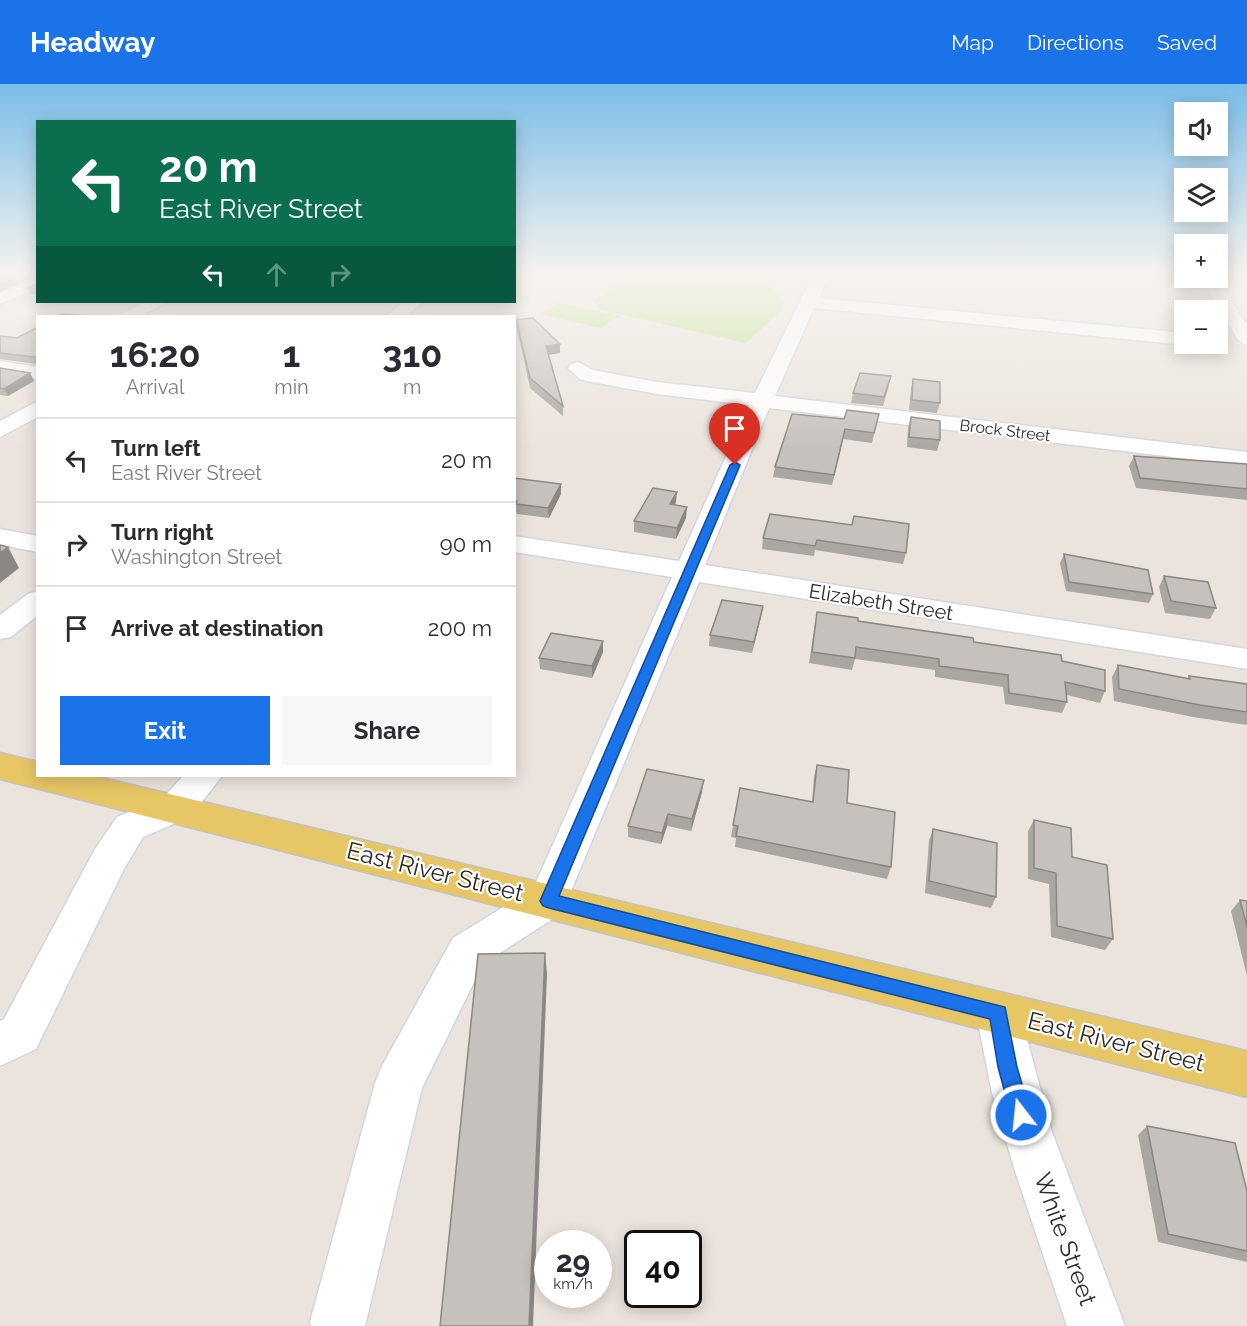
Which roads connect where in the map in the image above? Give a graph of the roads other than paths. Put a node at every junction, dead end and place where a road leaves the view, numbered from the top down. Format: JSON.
{"nodes":[{"id":1,"x":795,"y":333,"type":"edge"},
{"id":2,"x":1124,"y":333,"type":"edge"},
{"id":3,"x":1174,"y":338,"type":"edge"},
{"id":4,"x":1228,"y":344,"type":"dead end"},
{"id":5,"x":1247,"y":346,"type":"edge"},
{"id":6,"x":36,"y":360,"type":"edge"},
{"id":7,"x":578,"y":368,"type":"dead end"},
{"id":8,"x":7,"y":369,"type":"edge"},
{"id":9,"x":36,"y":373,"type":"edge"},
{"id":10,"x":762,"y":400,"type":"junction"},
{"id":11,"x":36,"y":408,"type":"edge"},
{"id":12,"x":0,"y":430,"type":"edge"},
{"id":13,"x":1247,"y":459,"type":"edge"},
{"id":14,"x":0,"y":537,"type":"edge"},
{"id":15,"x":36,"y":544,"type":"edge"},
{"id":16,"x":516,"y":544,"type":"edge"},
{"id":17,"x":689,"y":572,"type":"junction"},
{"id":18,"x":36,"y":602,"type":"edge"},
{"id":19,"x":0,"y":630,"type":"edge"},
{"id":20,"x":1247,"y":659,"type":"edge"},
{"id":21,"x":0,"y":766,"type":"edge"},
{"id":22,"x":36,"y":774,"type":"edge"},
{"id":23,"x":49,"y":777,"type":"edge"},
{"id":24,"x":203,"y":777,"type":"edge"},
{"id":25,"x":177,"y":807,"type":"junction"},
{"id":26,"x":549,"y":901,"type":"junction"},
{"id":27,"x":998,"y":1013,"type":"junction"},
{"id":28,"x":0,"y":1044,"type":"edge"},
{"id":29,"x":1247,"y":1074,"type":"edge"},
{"id":30,"x":338,"y":1322,"type":"dead end"},
{"id":31,"x":1096,"y":1326,"type":"edge"}],
"edges":[{"from":1,"to":10,"type":"street"},
{"from":2,"to":3,"type":"street"},
{"from":4,"to":5,"type":"street"},
{"from":6,"to":8,"type":"street"},
{"from":7,"to":10,"type":"street","name":"Brock Street"},
{"from":8,"to":9,"type":"street"},
{"from":10,"to":13,"type":"street","name":"Brock Street"},
{"from":10,"to":17,"type":"street"},
{"from":11,"to":12,"type":"street"},
{"from":14,"to":15,"type":"street"},
{"from":16,"to":17,"type":"street","name":"Elizabeth Street"},
{"from":17,"to":20,"type":"street","name":"Elizabeth Street"},
{"from":17,"to":26,"type":"street"},
{"from":18,"to":19,"type":"street"},
{"from":21,"to":22,"type":"main road","name":"East River Street"},
{"from":23,"to":25,"type":"main road","name":"East River Street"},
{"from":24,"to":25,"type":"street"},
{"from":25,"to":26,"type":"main road","name":"East River Street"},
{"from":25,"to":28,"type":"street"},
{"from":26,"to":27,"type":"main road","name":"East River Street"},
{"from":26,"to":30,"type":"street"},
{"from":27,"to":29,"type":"main road","name":"East River Street"},
{"from":27,"to":31,"type":"street","name":"White Street"}]}
